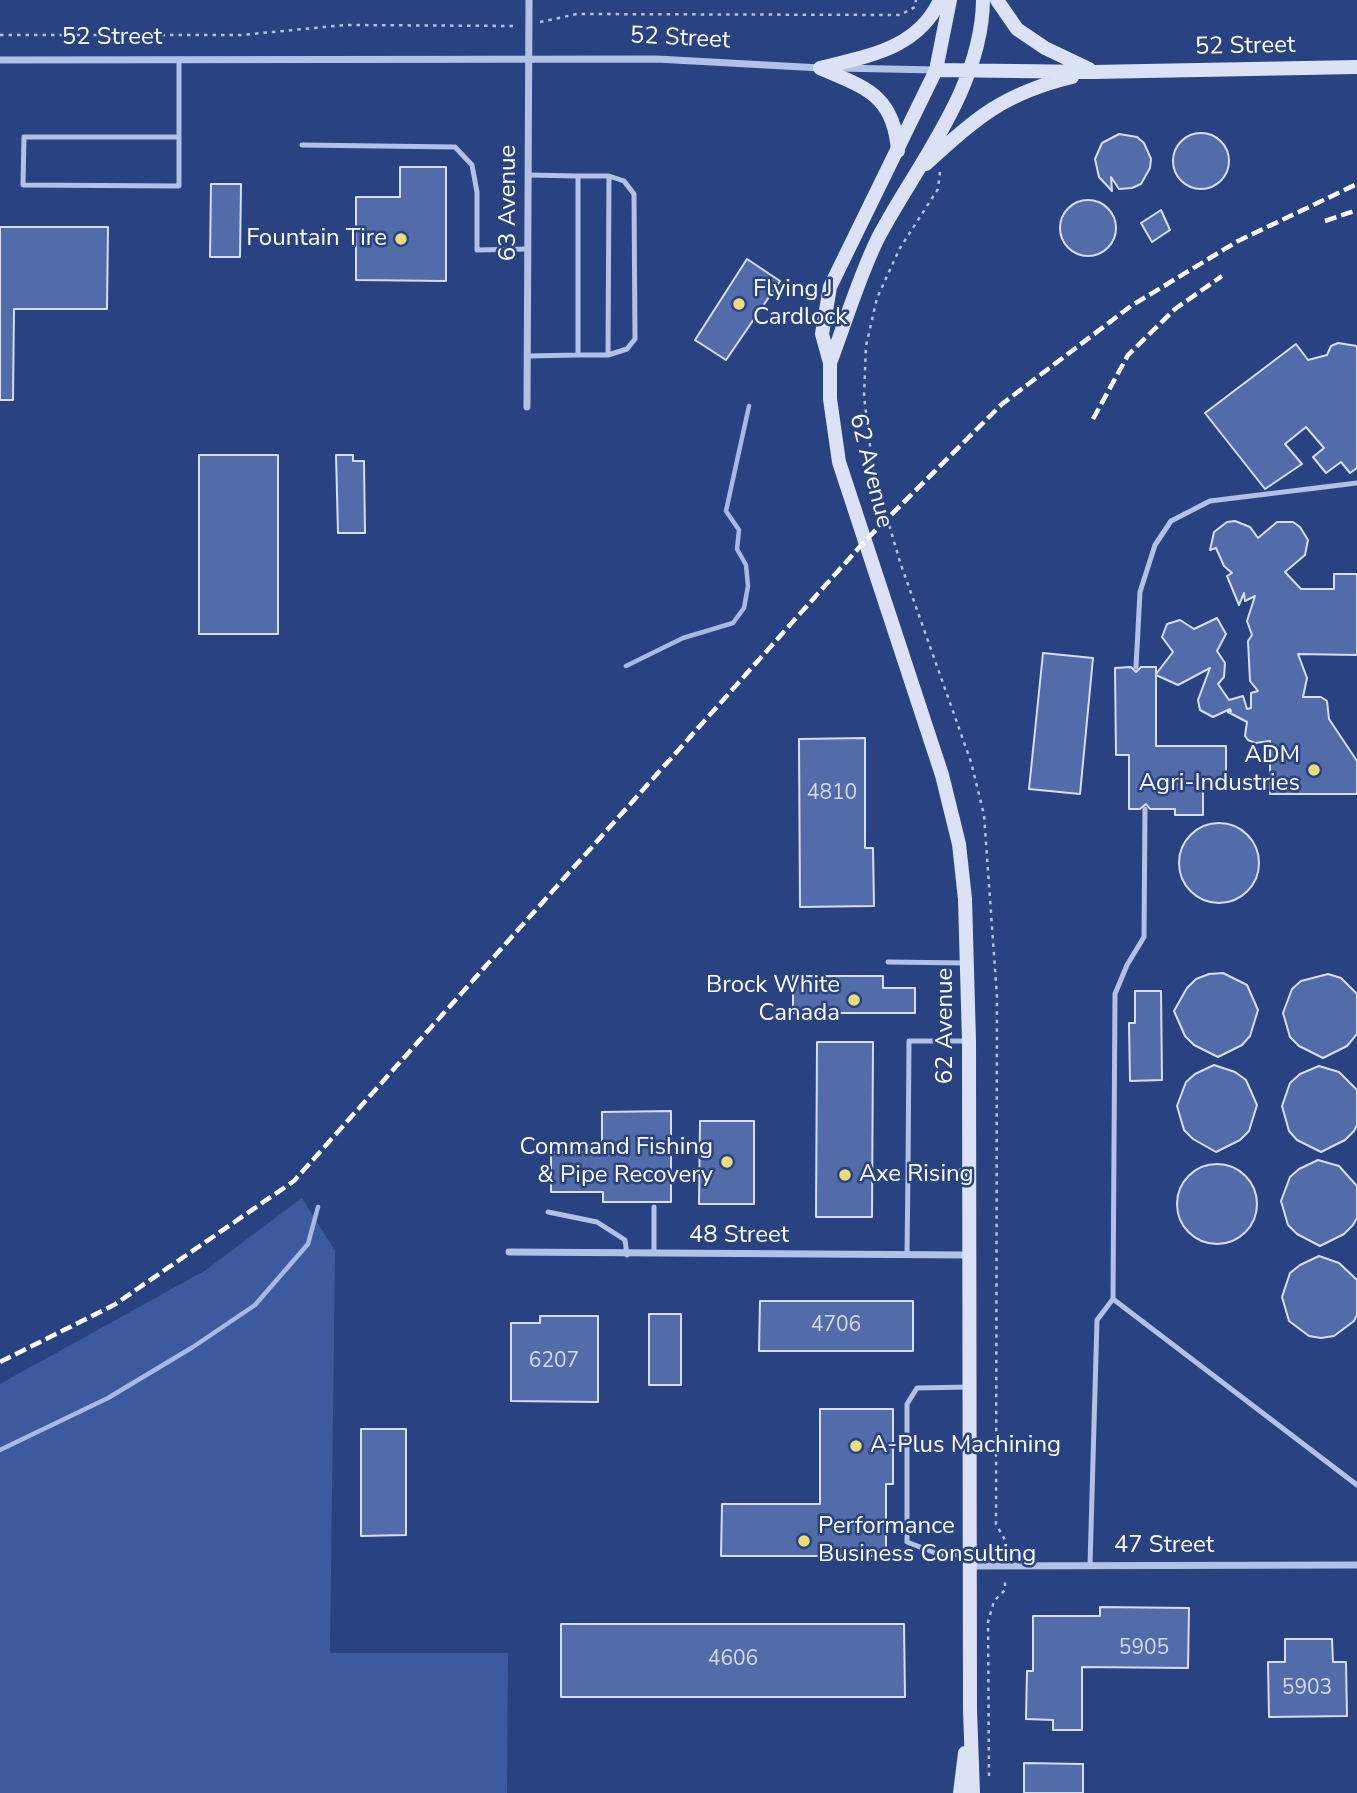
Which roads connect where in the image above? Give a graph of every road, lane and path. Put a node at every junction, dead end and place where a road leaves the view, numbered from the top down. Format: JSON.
{"nodes":[{"id":1,"x":529,"y":0,"type":"edge"},
{"id":2,"x":916,"y":0,"type":"edge"},
{"id":3,"x":940,"y":0,"type":"edge"},
{"id":4,"x":950,"y":0,"type":"edge"},
{"id":5,"x":983,"y":0,"type":"edge"},
{"id":6,"x":997,"y":0,"type":"edge"},
{"id":7,"x":552,"y":21,"type":"dead end"},
{"id":8,"x":504,"y":28,"type":"dead end"},
{"id":9,"x":0,"y":35,"type":"edge"},
{"id":10,"x":529,"y":59,"type":"junction"},
{"id":11,"x":0,"y":60,"type":"edge"},
{"id":12,"x":179,"y":61,"type":"junction"},
{"id":13,"x":1357,"y":67,"type":"edge"},
{"id":14,"x":820,"y":68,"type":"junction"},
{"id":15,"x":936,"y":69,"type":"junction"},
{"id":16,"x":968,"y":70,"type":"junction"},
{"id":17,"x":1093,"y":72,"type":"junction"},
{"id":18,"x":179,"y":137,"type":"junction"},
{"id":19,"x":302,"y":145,"type":"dead end"},
{"id":20,"x":898,"y":153,"type":"junction"},
{"id":21,"x":917,"y":173,"type":"junction"},
{"id":22,"x":528,"y":175,"type":"junction"},
{"id":23,"x":578,"y":176,"type":"junction"},
{"id":24,"x":609,"y":176,"type":"junction"},
{"id":25,"x":528,"y":249,"type":"junction"},
{"id":26,"x":578,"y":355,"type":"junction"},
{"id":27,"x":608,"y":355,"type":"junction"},
{"id":28,"x":528,"y":356,"type":"junction"},
{"id":29,"x":830,"y":363,"type":"junction"},
{"id":30,"x":527,"y":407,"type":"dead end"},
{"id":31,"x":1357,"y":483,"type":"edge"},
{"id":32,"x":1136,"y":667,"type":"dead end"},
{"id":33,"x":1145,"y":809,"type":"dead end"},
{"id":34,"x":888,"y":962,"type":"dead end"},
{"id":35,"x":968,"y":962,"type":"junction"},
{"id":36,"x":969,"y":1041,"type":"junction"},
{"id":37,"x":908,"y":1171,"type":"junction"},
{"id":38,"x":969,"y":1171,"type":"junction"},
{"id":39,"x":654,"y":1208,"type":"dead end"},
{"id":40,"x":548,"y":1212,"type":"dead end"},
{"id":41,"x":509,"y":1252,"type":"dead end"},
{"id":42,"x":627,"y":1255,"type":"junction"},
{"id":43,"x":654,"y":1255,"type":"junction"},
{"id":44,"x":907,"y":1255,"type":"junction"},
{"id":45,"x":968,"y":1255,"type":"junction"},
{"id":46,"x":1113,"y":1299,"type":"junction"},
{"id":47,"x":969,"y":1387,"type":"junction"},
{"id":48,"x":1357,"y":1485,"type":"edge"},
{"id":49,"x":970,"y":1560,"type":"junction"},
{"id":50,"x":1090,"y":1565,"type":"junction"},
{"id":51,"x":1357,"y":1565,"type":"edge"},
{"id":52,"x":1005,"y":1590,"type":"dead end"},
{"id":53,"x":970,"y":1710,"type":"junction"},
{"id":54,"x":989,"y":1783,"type":"dead end"},
{"id":55,"x":960,"y":1793,"type":"edge"},
{"id":56,"x":974,"y":1793,"type":"edge"}],
"edges":[{"from":1,"to":10,"type":"street","name":"63 Avenue"},
{"from":2,"to":7,"type":"path"},
{"from":3,"to":14,"type":"main road"},
{"from":4,"to":15,"type":"main road","name":"62 Avenue"},
{"from":5,"to":16,"type":"main road","name":"62 Avenue"},
{"from":6,"to":17,"type":"main road"},
{"from":8,"to":9,"type":"path"},
{"from":10,"to":12,"type":"street","name":"52 Street"},
{"from":10,"to":14,"type":"street","name":"52 Street"},
{"from":10,"to":22,"type":"street","name":"63 Avenue"},
{"from":11,"to":12,"type":"street","name":"52 Street"},
{"from":12,"to":18,"type":"lane"},
{"from":13,"to":17,"type":"main road","name":"52 Street"},
{"from":14,"to":15,"type":"street","name":"52 Street"},
{"from":14,"to":20,"type":"main road"},
{"from":15,"to":16,"type":"main road","name":"52 Street"},
{"from":15,"to":20,"type":"main road","name":"62 Avenue"},
{"from":16,"to":17,"type":"main road","name":"52 Street"},
{"from":16,"to":21,"type":"main road","name":"62 Avenue"},
{"from":17,"to":21,"type":"main road"},
{"from":18,"to":18,"type":"lane"},
{"from":19,"to":25,"type":"lane"},
{"from":20,"to":29,"type":"main road","name":"62 Avenue"},
{"from":21,"to":29,"type":"main road","name":"62 Avenue"},
{"from":22,"to":23,"type":"lane"},
{"from":22,"to":25,"type":"street","name":"63 Avenue"},
{"from":23,"to":24,"type":"lane"},
{"from":23,"to":26,"type":"lane"},
{"from":24,"to":27,"type":"lane"},
{"from":24,"to":27,"type":"lane"},
{"from":25,"to":28,"type":"street","name":"63 Avenue"},
{"from":26,"to":27,"type":"lane"},
{"from":26,"to":28,"type":"lane"},
{"from":28,"to":30,"type":"street","name":"63 Avenue"},
{"from":29,"to":35,"type":"main road","name":"62 Avenue"},
{"from":31,"to":32,"type":"lane"},
{"from":33,"to":46,"type":"lane"},
{"from":34,"to":35,"type":"lane"},
{"from":35,"to":36,"type":"main road","name":"62 Avenue"},
{"from":36,"to":37,"type":"lane"},
{"from":36,"to":38,"type":"main road","name":"62 Avenue"},
{"from":37,"to":38,"type":"lane"},
{"from":37,"to":44,"type":"lane"},
{"from":38,"to":45,"type":"main road","name":"62 Avenue"},
{"from":39,"to":43,"type":"lane"},
{"from":40,"to":42,"type":"lane"},
{"from":41,"to":42,"type":"street","name":"48 Street"},
{"from":42,"to":43,"type":"street","name":"48 Street"},
{"from":43,"to":44,"type":"street","name":"48 Street"},
{"from":44,"to":45,"type":"street","name":"48 Street"},
{"from":45,"to":47,"type":"main road","name":"62 Avenue"},
{"from":46,"to":48,"type":"lane"},
{"from":46,"to":50,"type":"lane"},
{"from":47,"to":49,"type":"main road","name":"62 Avenue"},
{"from":47,"to":49,"type":"lane"},
{"from":49,"to":50,"type":"street","name":"47 Street"},
{"from":49,"to":53,"type":"main road","name":"62 Avenue"},
{"from":50,"to":51,"type":"street","name":"47 Street"},
{"from":52,"to":54,"type":"path"},
{"from":53,"to":55,"type":"main road","name":"62 Avenue"},
{"from":53,"to":56,"type":"main road","name":"62 Avenue"}]}
